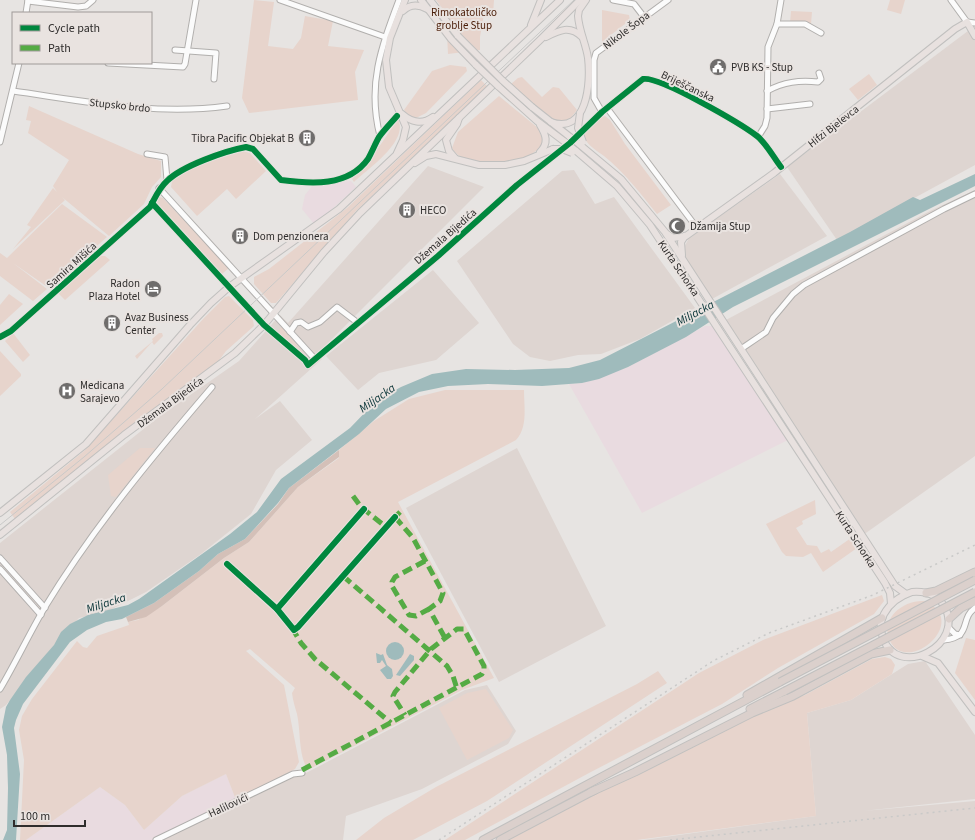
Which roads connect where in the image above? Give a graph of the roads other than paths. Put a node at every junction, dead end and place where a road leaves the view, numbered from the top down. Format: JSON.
{"nodes":[{"id":1,"x":93,"y":0,"type":"edge"},
{"id":2,"x":196,"y":0,"type":"edge"},
{"id":3,"x":280,"y":0,"type":"edge"},
{"id":4,"x":399,"y":0,"type":"edge"},
{"id":5,"x":406,"y":0,"type":"edge"},
{"id":6,"x":421,"y":0,"type":"edge"},
{"id":7,"x":430,"y":0,"type":"edge"},
{"id":8,"x":433,"y":0,"type":"edge"},
{"id":9,"x":541,"y":0,"type":"edge"},
{"id":10,"x":560,"y":0,"type":"edge"},
{"id":11,"x":580,"y":0,"type":"edge"},
{"id":12,"x":586,"y":0,"type":"edge"},
{"id":13,"x":613,"y":0,"type":"edge"},
{"id":14,"x":668,"y":0,"type":"edge"},
{"id":15,"x":781,"y":0,"type":"edge"},
{"id":16,"x":951,"y":0,"type":"edge"},
{"id":17,"x":28,"y":1,"type":"edge"},
{"id":18,"x":289,"y":2,"type":"edge"},
{"id":19,"x":635,"y":2,"type":"edge"},
{"id":20,"x":436,"y":8,"type":"junction"},
{"id":21,"x":77,"y":10,"type":"edge"},
{"id":22,"x":428,"y":10,"type":"junction"},
{"id":23,"x":26,"y":12,"type":"edge"},
{"id":24,"x":402,"y":12,"type":"junction"},
{"id":25,"x":644,"y":17,"type":"junction"},
{"id":26,"x":967,"y":22,"type":"junction"},
{"id":27,"x":975,"y":23,"type":"edge"},
{"id":28,"x":777,"y":24,"type":"junction"},
{"id":29,"x":531,"y":26,"type":"junction"},
{"id":30,"x":821,"y":33,"type":"dead end"},
{"id":31,"x":975,"y":36,"type":"edge"},
{"id":32,"x":582,"y":37,"type":"junction"},
{"id":33,"x":388,"y":38,"type":"junction"},
{"id":34,"x":541,"y":39,"type":"junction"},
{"id":35,"x":174,"y":50,"type":"dead end"},
{"id":36,"x":187,"y":52,"type":"junction"},
{"id":37,"x":18,"y":64,"type":"edge"},
{"id":38,"x":126,"y":64,"type":"edge"},
{"id":39,"x":819,"y":73,"type":"dead end"},
{"id":40,"x":214,"y":79,"type":"dead end"},
{"id":41,"x":13,"y":91,"type":"junction"},
{"id":42,"x":767,"y":91,"type":"junction"},
{"id":43,"x":453,"y":102,"type":"junction"},
{"id":44,"x":810,"y":104,"type":"dead end"},
{"id":45,"x":227,"y":106,"type":"dead end"},
{"id":46,"x":607,"y":108,"type":"junction"},
{"id":47,"x":767,"y":108,"type":"junction"},
{"id":48,"x":602,"y":112,"type":"junction"},
{"id":49,"x":580,"y":113,"type":"junction"},
{"id":50,"x":399,"y":115,"type":"junction"},
{"id":51,"x":459,"y":117,"type":"junction"},
{"id":52,"x":537,"y":121,"type":"junction"},
{"id":53,"x":593,"y":121,"type":"joint"},
{"id":54,"x":551,"y":122,"type":"junction"},
{"id":55,"x":380,"y":136,"type":"junction"},
{"id":56,"x":758,"y":137,"type":"junction"},
{"id":57,"x":0,"y":142,"type":"edge"},
{"id":58,"x":581,"y":142,"type":"junction"},
{"id":59,"x":574,"y":151,"type":"junction"},
{"id":60,"x":147,"y":154,"type":"dead end"},
{"id":61,"x":538,"y":155,"type":"junction"},
{"id":62,"x":394,"y":158,"type":"junction"},
{"id":63,"x":455,"y":158,"type":"junction"},
{"id":64,"x":408,"y":166,"type":"junction"},
{"id":65,"x":781,"y":167,"type":"junction"},
{"id":66,"x":167,"y":180,"type":"junction"},
{"id":67,"x":159,"y":188,"type":"junction"},
{"id":68,"x":975,"y":194,"type":"edge"},
{"id":69,"x":152,"y":203,"type":"junction"},
{"id":70,"x":697,"y":228,"type":"junction"},
{"id":71,"x":665,"y":232,"type":"junction"},
{"id":72,"x":686,"y":236,"type":"junction"},
{"id":73,"x":683,"y":259,"type":"junction"},
{"id":74,"x":242,"y":278,"type":"junction"},
{"id":75,"x":229,"y":287,"type":"junction"},
{"id":76,"x":274,"y":313,"type":"junction"},
{"id":77,"x":358,"y":323,"type":"junction"},
{"id":78,"x":264,"y":325,"type":"junction"},
{"id":79,"x":290,"y":332,"type":"junction"},
{"id":80,"x":0,"y":337,"type":"edge"},
{"id":81,"x":741,"y":349,"type":"junction"},
{"id":82,"x":315,"y":359,"type":"junction"},
{"id":83,"x":212,"y":387,"type":"dead end"},
{"id":84,"x":0,"y":513,"type":"edge"},
{"id":85,"x":0,"y":535,"type":"edge"},
{"id":86,"x":0,"y":558,"type":"edge"},
{"id":87,"x":0,"y":569,"type":"edge"},
{"id":88,"x":975,"y":572,"type":"edge"},
{"id":89,"x":975,"y":580,"type":"edge"},
{"id":90,"x":975,"y":592,"type":"edge"},
{"id":91,"x":926,"y":593,"type":"junction"},
{"id":92,"x":906,"y":594,"type":"junction"},
{"id":93,"x":975,"y":601,"type":"edge"},
{"id":94,"x":891,"y":604,"type":"junction"},
{"id":95,"x":44,"y":608,"type":"junction"},
{"id":96,"x":975,"y":608,"type":"edge"},
{"id":97,"x":41,"y":615,"type":"junction"},
{"id":98,"x":882,"y":618,"type":"junction"},
{"id":99,"x":949,"y":619,"type":"junction"},
{"id":100,"x":948,"y":627,"type":"junction"},
{"id":101,"x":960,"y":635,"type":"junction"},
{"id":102,"x":944,"y":640,"type":"junction"},
{"id":103,"x":938,"y":646,"type":"junction"},
{"id":104,"x":890,"y":650,"type":"junction"},
{"id":105,"x":922,"y":656,"type":"junction"},
{"id":106,"x":938,"y":663,"type":"junction"},
{"id":107,"x":0,"y":689,"type":"edge"},
{"id":108,"x":975,"y":712,"type":"edge"},
{"id":109,"x":642,"y":755,"type":"junction"},
{"id":110,"x":302,"y":773,"type":"dead end"},
{"id":111,"x":591,"y":792,"type":"junction"},
{"id":112,"x":156,"y":840,"type":"edge"},
{"id":113,"x":483,"y":840,"type":"edge"},
{"id":114,"x":500,"y":840,"type":"edge"}],
"edges":[{"from":1,"to":21,"type":"street"},
{"from":2,"to":36,"type":"street"},
{"from":3,"to":18,"type":"street"},
{"from":4,"to":33,"type":"street"},
{"from":5,"to":24,"type":"main road"},
{"from":6,"to":22,"type":"main road"},
{"from":7,"to":20,"type":"main road","name":"Kurta Schorka"},
{"from":8,"to":20,"type":"main road"},
{"from":9,"to":29,"type":"main road"},
{"from":10,"to":29,"type":"main road"},
{"from":11,"to":34,"type":"main road","name":"Džemala Bijedića"},
{"from":12,"to":32,"type":"main road"},
{"from":13,"to":19,"type":"street"},
{"from":14,"to":25,"type":"street","name":"Nikole Šopa"},
{"from":15,"to":28,"type":"street"},
{"from":16,"to":26,"type":"street"},
{"from":17,"to":21,"type":"street"},
{"from":17,"to":23,"type":"street"},
{"from":18,"to":33,"type":"street"},
{"from":19,"to":25,"type":"street"},
{"from":20,"to":54,"type":"main road","name":"Kurta Schorka","bridge":true},
{"from":22,"to":24,"type":"main road"},
{"from":22,"to":52,"type":"main road","bridge":true},
{"from":24,"to":33,"type":"main road"},
{"from":25,"to":48,"type":"street","name":"Nikole Šopa"},
{"from":26,"to":27,"type":"street"},
{"from":26,"to":31,"type":"main road"},
{"from":26,"to":65,"type":"main road","name":"Hifzi Bjelevca"},
{"from":28,"to":30,"type":"street"},
{"from":28,"to":42,"type":"street"},
{"from":29,"to":43,"type":"main road"},
{"from":32,"to":34,"type":"main road"},
{"from":32,"to":49,"type":"main road"},
{"from":33,"to":50,"type":"main road"},
{"from":33,"to":55,"type":"street"},
{"from":34,"to":51,"type":"main road","name":"Džemala Bijedića"},
{"from":35,"to":36,"type":"street"},
{"from":36,"to":38,"type":"street"},
{"from":36,"to":40,"type":"street"},
{"from":37,"to":41,"type":"street"},
{"from":39,"to":42,"type":"street"},
{"from":41,"to":45,"type":"street","name":"Stupsko brdo"},
{"from":41,"to":57,"type":"street"},
{"from":42,"to":47,"type":"street"},
{"from":43,"to":50,"type":"main road"},
{"from":43,"to":62,"type":"main road"},
{"from":44,"to":47,"type":"street"},
{"from":46,"to":48,"type":"street","name":"Briješčanska"},
{"from":46,"to":56,"type":"street","name":"Briješčanska"},
{"from":46,"to":70,"type":"street"},
{"from":47,"to":56,"type":"street"},
{"from":48,"to":53,"type":"street","name":"Briješčanska"},
{"from":49,"to":54,"type":"main road","bridge":true},
{"from":49,"to":58,"type":"main road","bridge":true},
{"from":50,"to":55,"type":"street"},
{"from":50,"to":62,"type":"main road"},
{"from":51,"to":63,"type":"main road"},
{"from":51,"to":64,"type":"main road","name":"Džemala Bijedića"},
{"from":52,"to":59,"type":"main road","bridge":true},
{"from":52,"to":61,"type":"main road"},
{"from":53,"to":77,"type":"street","name":"Džemala Bijedića"},
{"from":54,"to":58,"type":"main road","name":"Kurta Schorka","bridge":true},
{"from":55,"to":66,"type":"street"},
{"from":56,"to":65,"type":"street"},
{"from":58,"to":71,"type":"main road","name":"Kurta Schorka"},
{"from":59,"to":61,"type":"main road","bridge":true},
{"from":59,"to":94,"type":"main road","name":"Kurta Schorka"},
{"from":60,"to":66,"type":"street"},
{"from":61,"to":63,"type":"main road"},
{"from":62,"to":74,"type":"main road"},
{"from":63,"to":64,"type":"main road"},
{"from":64,"to":76,"type":"main road","name":"Džemala Bijedića"},
{"from":65,"to":70,"type":"main road","name":"Hifzi Bjelevca"},
{"from":66,"to":67,"type":"street"},
{"from":67,"to":69,"type":"street"},
{"from":67,"to":74,"type":"street"},
{"from":68,"to":81,"type":"street"},
{"from":69,"to":75,"type":"street"},
{"from":69,"to":80,"type":"street","name":"Samira Mišića"},
{"from":70,"to":72,"type":"main road","name":"Hifzi Bjelevca"},
{"from":71,"to":72,"type":"main road"},
{"from":71,"to":73,"type":"main road","name":"Kurta Schorka"},
{"from":72,"to":73,"type":"main road"},
{"from":73,"to":81,"type":"main road","name":"Kurta Schorka"},
{"from":74,"to":75,"type":"main road"},
{"from":74,"to":76,"type":"street"},
{"from":75,"to":78,"type":"street"},
{"from":75,"to":84,"type":"main road"},
{"from":76,"to":78,"type":"main road","name":"Džemala Bijedića"},
{"from":76,"to":79,"type":"street"},
{"from":77,"to":79,"type":"street"},
{"from":77,"to":82,"type":"street","name":"Džemala Bijedića"},
{"from":78,"to":82,"type":"street","name":"Džemala Bijedića"},
{"from":78,"to":85,"type":"main road","name":"Džemala Bijedića"},
{"from":79,"to":82,"type":"street"},
{"from":81,"to":92,"type":"main road","name":"Kurta Schorka"},
{"from":83,"to":95,"type":"street","name":"Džemala Bijedića"},
{"from":86,"to":95,"type":"street"},
{"from":87,"to":97,"type":"street"},
{"from":88,"to":91,"type":"highway"},
{"from":89,"to":109,"type":"highway","bridge":true},
{"from":90,"to":111,"type":"highway","bridge":true},
{"from":91,"to":92,"type":"main road"},
{"from":91,"to":99,"type":"main road"},
{"from":92,"to":94,"type":"main road"},
{"from":93,"to":99,"type":"highway"},
{"from":94,"to":98,"type":"main road"},
{"from":95,"to":97,"type":"street","name":"Džemala Bijedića"},
{"from":96,"to":101,"type":"street"},
{"from":97,"to":107,"type":"street","name":"Džemala Bijedića"},
{"from":98,"to":104,"type":"main road"},
{"from":98,"to":109,"type":"highway"},
{"from":99,"to":100,"type":"main road"},
{"from":100,"to":101,"type":"street"},
{"from":100,"to":102,"type":"main road"},
{"from":101,"to":102,"type":"street"},
{"from":102,"to":103,"type":"main road"},
{"from":103,"to":105,"type":"main road"},
{"from":103,"to":106,"type":"main road"},
{"from":104,"to":105,"type":"main road"},
{"from":104,"to":111,"type":"highway"},
{"from":105,"to":106,"type":"main road"},
{"from":106,"to":108,"type":"main road"},
{"from":109,"to":113,"type":"highway"},
{"from":110,"to":112,"type":"street","name":"Halilovići"},
{"from":111,"to":114,"type":"highway"}]}
